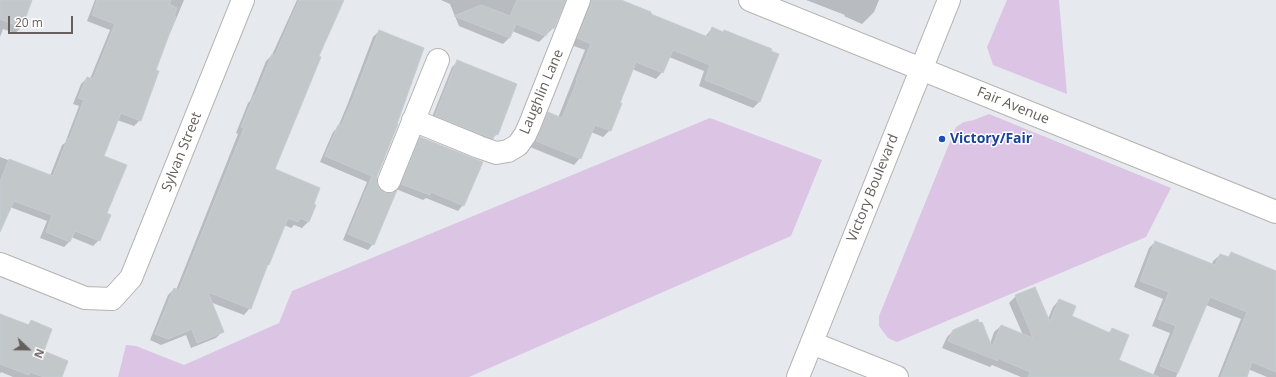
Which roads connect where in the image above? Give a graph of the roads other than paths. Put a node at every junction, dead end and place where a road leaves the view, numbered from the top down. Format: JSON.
{"nodes":[{"id":1,"x":243,"y":0,"type":"edge"},
{"id":2,"x":579,"y":0,"type":"edge"},
{"id":3,"x":750,"y":0,"type":"edge"},
{"id":4,"x":949,"y":0,"type":"edge"},
{"id":5,"x":438,"y":60,"type":"dead end"},
{"id":6,"x":921,"y":68,"type":"junction"},
{"id":7,"x":413,"y":120,"type":"junction"},
{"id":8,"x":389,"y":181,"type":"dead end"},
{"id":9,"x":1276,"y":212,"type":"edge"},
{"id":10,"x":0,"y":264,"type":"edge"},
{"id":11,"x":812,"y":343,"type":"junction"},
{"id":12,"x":798,"y":377,"type":"edge"},
{"id":13,"x":897,"y":377,"type":"edge"}],
"edges":[{"from":1,"to":10,"type":"street","name":"Sylvan Street"},
{"from":2,"to":7,"type":"street","name":"Laughlin Lane"},
{"from":3,"to":6,"type":"street","name":"Fair Avenue"},
{"from":4,"to":6,"type":"street","name":"Victory Boulevard"},
{"from":5,"to":7,"type":"street"},
{"from":6,"to":9,"type":"street","name":"Fair Avenue"},
{"from":6,"to":11,"type":"street","name":"Victory Boulevard"},
{"from":7,"to":8,"type":"street"},
{"from":11,"to":12,"type":"street","name":"Victory Boulevard"},
{"from":11,"to":13,"type":"street"}]}
